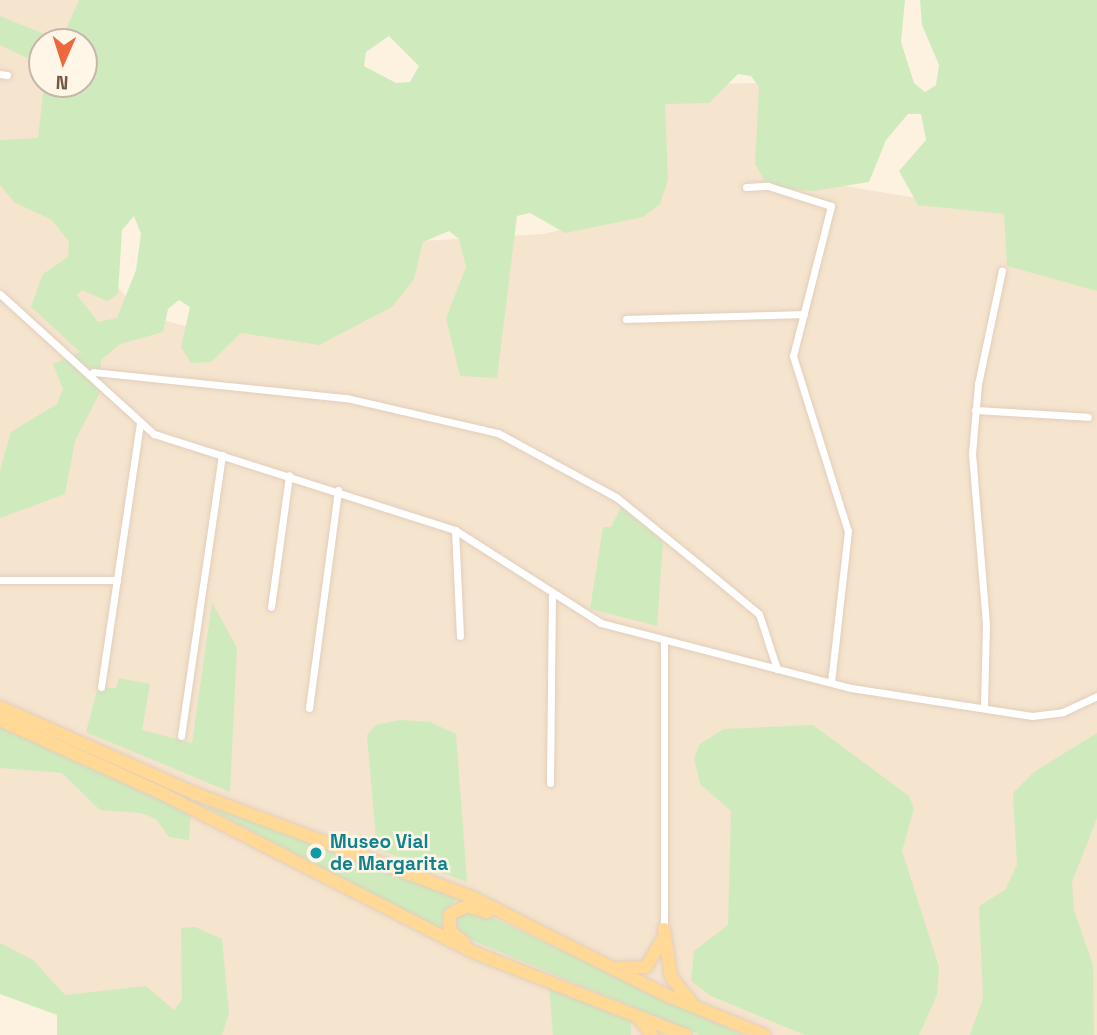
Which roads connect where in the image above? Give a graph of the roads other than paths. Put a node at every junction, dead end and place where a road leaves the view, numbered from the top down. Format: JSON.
{"nodes":[{"id":1,"x":746,"y":187,"type":"dead end"},
{"id":2,"x":1002,"y":270,"type":"dead end"},
{"id":3,"x":0,"y":294,"type":"edge"},
{"id":4,"x":804,"y":314,"type":"junction"},
{"id":5,"x":626,"y":319,"type":"dead end"},
{"id":6,"x":92,"y":372,"type":"junction"},
{"id":7,"x":975,"y":410,"type":"junction"},
{"id":8,"x":1088,"y":417,"type":"dead end"},
{"id":9,"x":140,"y":424,"type":"junction"},
{"id":10,"x":222,"y":455,"type":"junction"},
{"id":11,"x":289,"y":475,"type":"junction"},
{"id":12,"x":338,"y":490,"type":"junction"},
{"id":13,"x":455,"y":530,"type":"junction"},
{"id":14,"x":0,"y":580,"type":"edge"},
{"id":15,"x":117,"y":580,"type":"junction"},
{"id":16,"x":552,"y":596,"type":"junction"},
{"id":17,"x":271,"y":607,"type":"dead end"},
{"id":18,"x":460,"y":636,"type":"dead end"},
{"id":19,"x":664,"y":643,"type":"junction"},
{"id":20,"x":777,"y":668,"type":"junction"},
{"id":21,"x":831,"y":682,"type":"junction"},
{"id":22,"x":101,"y":687,"type":"dead end"},
{"id":23,"x":1097,"y":696,"type":"edge"},
{"id":24,"x":984,"y":706,"type":"junction"},
{"id":25,"x":0,"y":707,"type":"edge"},
{"id":26,"x":309,"y":708,"type":"dead end"},
{"id":27,"x":0,"y":720,"type":"edge"},
{"id":28,"x":181,"y":736,"type":"dead end"},
{"id":29,"x":550,"y":783,"type":"dead end"},
{"id":30,"x":664,"y":929,"type":"junction"},
{"id":31,"x":587,"y":955,"type":"junction"},
{"id":32,"x":612,"y":967,"type":"junction"},
{"id":33,"x":537,"y":976,"type":"junction"},
{"id":34,"x":699,"y":1009,"type":"junction"},
{"id":35,"x":632,"y":1012,"type":"junction"},
{"id":36,"x":652,"y":1035,"type":"edge"},
{"id":37,"x":685,"y":1035,"type":"edge"},
{"id":38,"x":764,"y":1035,"type":"edge"}],
"edges":[{"from":1,"to":4,"type":"street"},
{"from":2,"to":7,"type":"street"},
{"from":3,"to":6,"type":"street"},
{"from":4,"to":5,"type":"street"},
{"from":4,"to":21,"type":"street"},
{"from":6,"to":9,"type":"street"},
{"from":6,"to":20,"type":"street"},
{"from":7,"to":8,"type":"street"},
{"from":7,"to":24,"type":"street"},
{"from":9,"to":10,"type":"street"},
{"from":9,"to":15,"type":"street"},
{"from":10,"to":11,"type":"street"},
{"from":10,"to":28,"type":"street"},
{"from":11,"to":12,"type":"street"},
{"from":11,"to":17,"type":"street"},
{"from":12,"to":13,"type":"street"},
{"from":12,"to":26,"type":"street"},
{"from":13,"to":16,"type":"street"},
{"from":13,"to":18,"type":"street"},
{"from":14,"to":15,"type":"street"},
{"from":15,"to":22,"type":"street"},
{"from":16,"to":19,"type":"street"},
{"from":16,"to":29,"type":"street"},
{"from":19,"to":20,"type":"street"},
{"from":19,"to":30,"type":"street"},
{"from":20,"to":21,"type":"street"},
{"from":21,"to":24,"type":"street"},
{"from":23,"to":24,"type":"street"},
{"from":25,"to":31,"type":"main road"},
{"from":27,"to":33,"type":"main road"},
{"from":30,"to":32,"type":"main road"},
{"from":30,"to":34,"type":"main road"},
{"from":31,"to":32,"type":"main road"},
{"from":31,"to":33,"type":"main road"},
{"from":32,"to":34,"type":"main road"},
{"from":33,"to":35,"type":"main road"},
{"from":34,"to":38,"type":"main road"},
{"from":35,"to":36,"type":"main road"},
{"from":35,"to":37,"type":"main road"}]}
